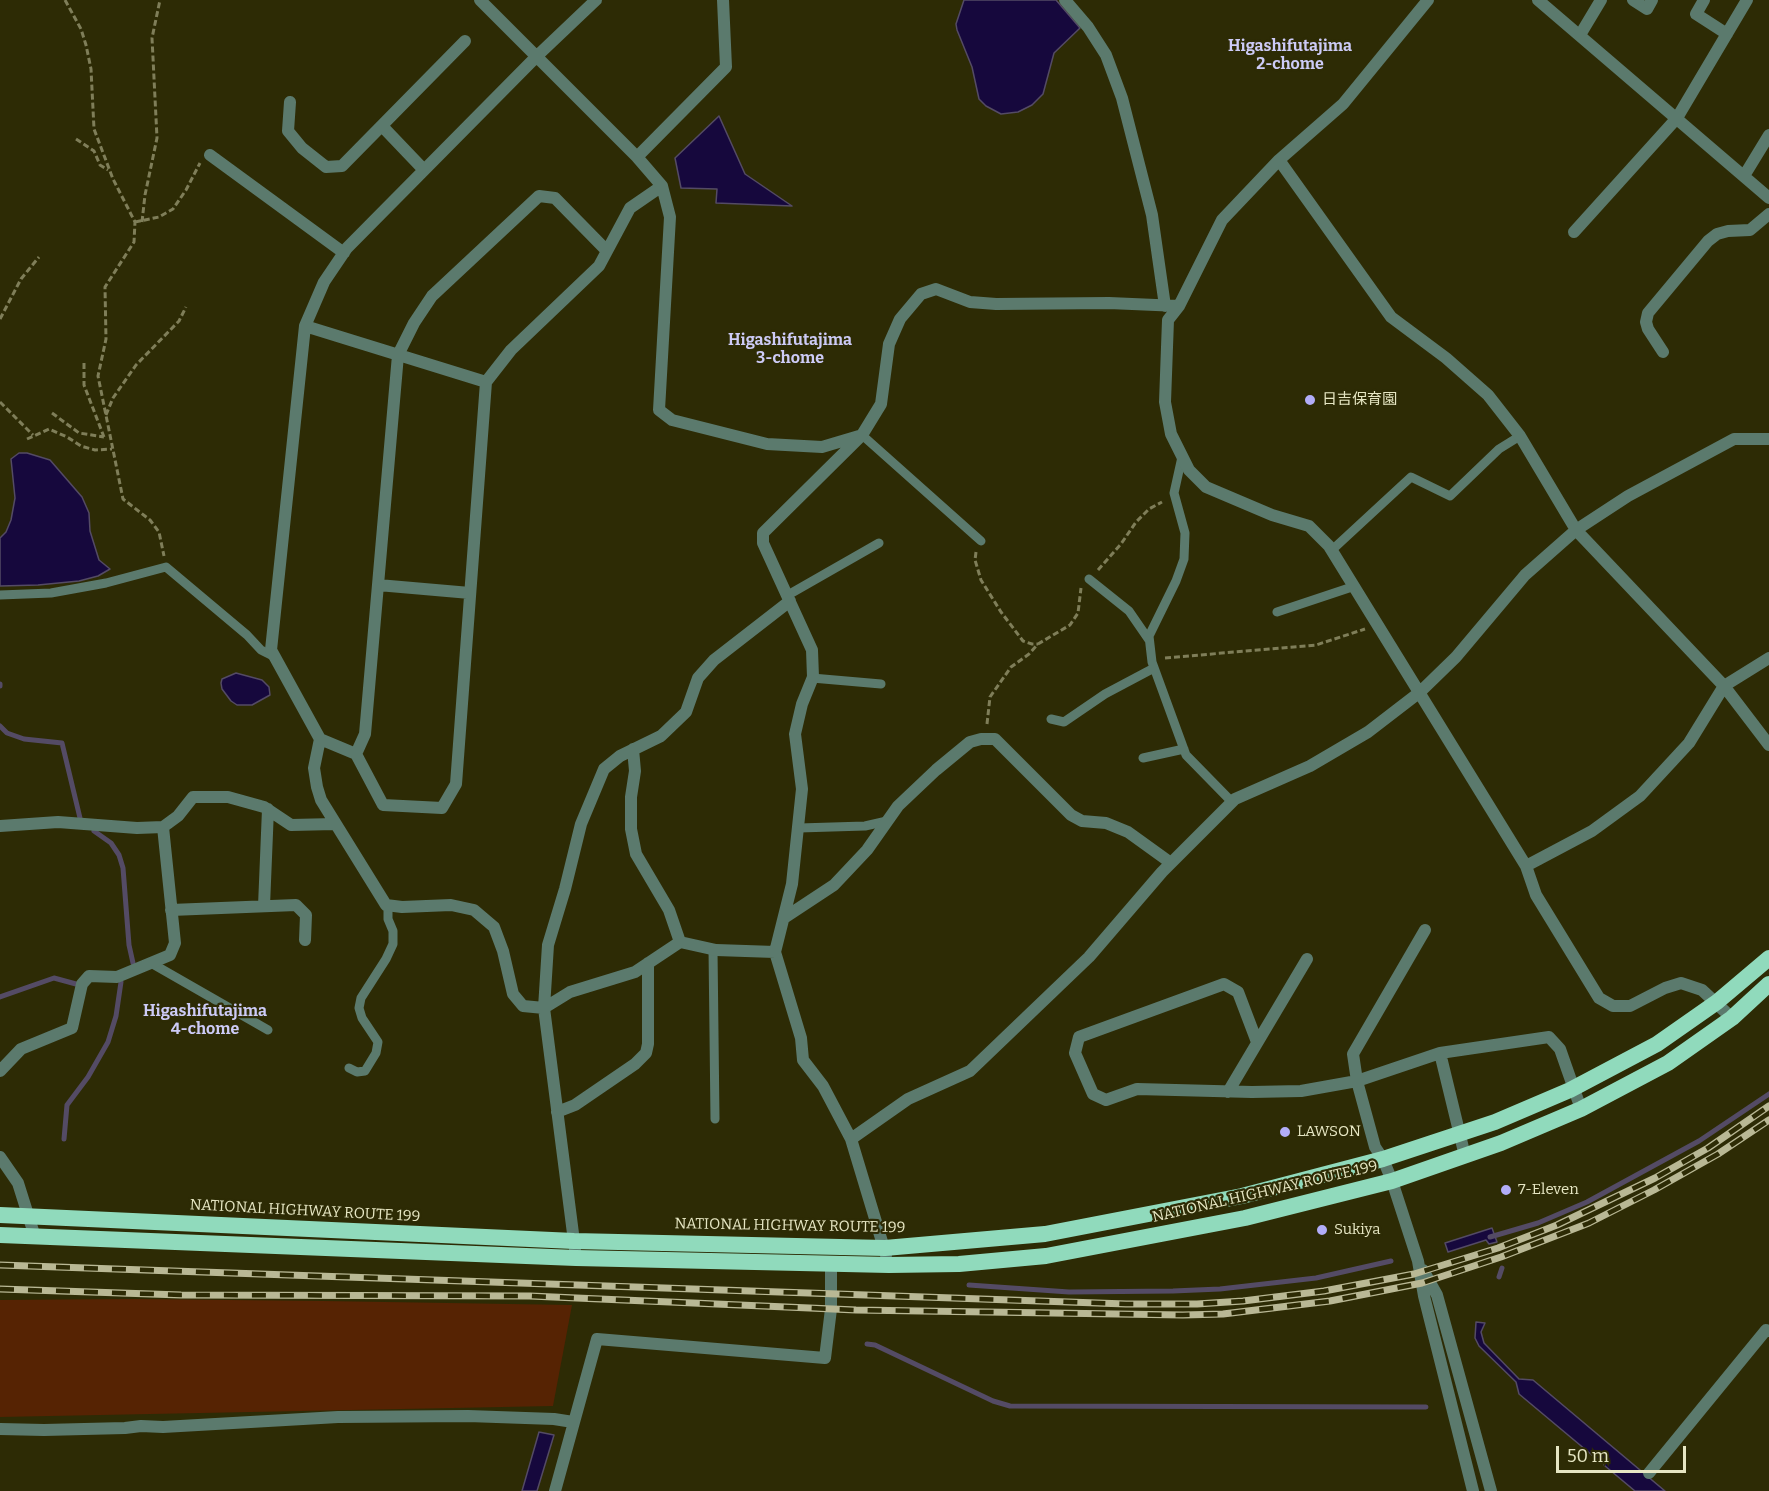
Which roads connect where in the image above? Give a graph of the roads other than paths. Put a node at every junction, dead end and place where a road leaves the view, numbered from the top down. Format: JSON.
{"nodes":[{"id":1,"x":480,"y":0,"type":"edge"},
{"id":2,"x":596,"y":0,"type":"edge"},
{"id":3,"x":723,"y":0,"type":"edge"},
{"id":4,"x":1065,"y":0,"type":"edge"},
{"id":5,"x":1428,"y":0,"type":"edge"},
{"id":6,"x":1601,"y":0,"type":"edge"},
{"id":7,"x":1633,"y":0,"type":"edge"},
{"id":8,"x":1652,"y":0,"type":"edge"},
{"id":9,"x":1704,"y":0,"type":"edge"},
{"id":10,"x":1747,"y":0,"type":"edge"},
{"id":11,"x":1544,"y":2,"type":"edge"},
{"id":12,"x":1727,"y":34,"type":"junction"},
{"id":13,"x":1580,"y":35,"type":"junction"},
{"id":14,"x":465,"y":41,"type":"dead end"},
{"id":15,"x":537,"y":56,"type":"junction"},
{"id":16,"x":290,"y":102,"type":"dead end"},
{"id":17,"x":1677,"y":118,"type":"junction"},
{"id":18,"x":382,"y":126,"type":"junction"},
{"id":19,"x":1769,"y":135,"type":"edge"},
{"id":20,"x":210,"y":155,"type":"road end"},
{"id":21,"x":637,"y":156,"type":"junction"},
{"id":22,"x":1279,"y":160,"type":"junction"},
{"id":23,"x":424,"y":170,"type":"junction"},
{"id":24,"x":1744,"y":176,"type":"junction"},
{"id":25,"x":662,"y":186,"type":"junction"},
{"id":26,"x":1769,"y":198,"type":"edge"},
{"id":27,"x":1769,"y":214,"type":"edge"},
{"id":28,"x":1574,"y":232,"type":"dead end"},
{"id":29,"x":607,"y":251,"type":"junction"},
{"id":30,"x":344,"y":253,"type":"junction"},
{"id":31,"x":1165,"y":306,"type":"junction"},
{"id":32,"x":1179,"y":306,"type":"junction"},
{"id":33,"x":305,"y":326,"type":"junction"},
{"id":34,"x":1663,"y":352,"type":"dead end"},
{"id":35,"x":398,"y":355,"type":"junction"},
{"id":36,"x":486,"y":382,"type":"junction"},
{"id":37,"x":862,"y":435,"type":"junction"},
{"id":38,"x":1520,"y":436,"type":"junction"},
{"id":39,"x":1769,"y":439,"type":"edge"},
{"id":40,"x":1182,"y":457,"type":"junction"},
{"id":41,"x":1576,"y":530,"type":"junction"},
{"id":42,"x":981,"y":541,"type":"road end"},
{"id":43,"x":879,"y":543,"type":"dead end"},
{"id":44,"x":1332,"y":550,"type":"junction"},
{"id":45,"x":1089,"y":579,"type":"road end"},
{"id":46,"x":378,"y":585,"type":"junction"},
{"id":47,"x":1355,"y":586,"type":"junction"},
{"id":48,"x":470,"y":593,"type":"junction"},
{"id":49,"x":0,"y":595,"type":"edge"},
{"id":50,"x":789,"y":598,"type":"junction"},
{"id":51,"x":1278,"y":612,"type":"dead end"},
{"id":52,"x":1149,"y":640,"type":"junction"},
{"id":53,"x":275,"y":657,"type":"junction"},
{"id":54,"x":1769,"y":658,"type":"edge"},
{"id":55,"x":1153,"y":664,"type":"junction"},
{"id":56,"x":812,"y":678,"type":"junction"},
{"id":57,"x":881,"y":684,"type":"dead end"},
{"id":58,"x":1724,"y":686,"type":"junction"},
{"id":59,"x":1420,"y":692,"type":"junction"},
{"id":60,"x":1051,"y":719,"type":"dead end"},
{"id":61,"x":320,"y":739,"type":"junction"},
{"id":62,"x":1769,"y":745,"type":"edge"},
{"id":63,"x":1184,"y":748,"type":"junction"},
{"id":64,"x":633,"y":749,"type":"junction"},
{"id":65,"x":356,"y":754,"type":"junction"},
{"id":66,"x":1143,"y":758,"type":"dead end"},
{"id":67,"x":1232,"y":802,"type":"junction"},
{"id":68,"x":268,"y":809,"type":"junction"},
{"id":69,"x":887,"y":821,"type":"junction"},
{"id":70,"x":335,"y":824,"type":"junction"},
{"id":71,"x":0,"y":826,"type":"edge"},
{"id":72,"x":163,"y":827,"type":"junction"},
{"id":73,"x":799,"y":828,"type":"junction"},
{"id":74,"x":1171,"y":863,"type":"junction"},
{"id":75,"x":1526,"y":866,"type":"junction"},
{"id":76,"x":264,"y":906,"type":"junction"},
{"id":77,"x":388,"y":906,"type":"junction"},
{"id":78,"x":171,"y":910,"type":"junction"},
{"id":79,"x":784,"y":918,"type":"junction"},
{"id":80,"x":1425,"y":930,"type":"dead end"},
{"id":81,"x":305,"y":940,"type":"dead end"},
{"id":82,"x":680,"y":942,"type":"junction"},
{"id":83,"x":712,"y":949,"type":"junction"},
{"id":84,"x":775,"y":952,"type":"junction"},
{"id":85,"x":1769,"y":958,"type":"edge"},
{"id":86,"x":1307,"y":959,"type":"dead end"},
{"id":87,"x":151,"y":963,"type":"junction"},
{"id":88,"x":648,"y":963,"type":"junction"},
{"id":89,"x":1769,"y":984,"type":"edge"},
{"id":90,"x":1717,"y":1002,"type":"junction"},
{"id":91,"x":544,"y":1008,"type":"junction"},
{"id":92,"x":1732,"y":1018,"type":"junction"},
{"id":93,"x":268,"y":1030,"type":"dead end"},
{"id":94,"x":1257,"y":1042,"type":"junction"},
{"id":95,"x":1440,"y":1053,"type":"junction"},
{"id":96,"x":350,"y":1068,"type":"dead end"},
{"id":97,"x":0,"y":1071,"type":"edge"},
{"id":98,"x":1357,"y":1081,"type":"junction"},
{"id":99,"x":1574,"y":1088,"type":"junction"},
{"id":100,"x":1228,"y":1092,"type":"junction"},
{"id":101,"x":1581,"y":1109,"type":"junction"},
{"id":102,"x":557,"y":1112,"type":"junction"},
{"id":103,"x":715,"y":1119,"type":"dead end"},
{"id":104,"x":1460,"y":1134,"type":"junction"},
{"id":105,"x":851,"y":1139,"type":"junction"},
{"id":106,"x":1465,"y":1156,"type":"junction"},
{"id":107,"x":0,"y":1157,"type":"edge"},
{"id":108,"x":1383,"y":1159,"type":"junction"},
{"id":109,"x":1392,"y":1181,"type":"junction"},
{"id":110,"x":0,"y":1215,"type":"edge"},
{"id":111,"x":28,"y":1217,"type":"junction"},
{"id":112,"x":0,"y":1235,"type":"edge"},
{"id":113,"x":35,"y":1237,"type":"junction"},
{"id":114,"x":885,"y":1248,"type":"junction"},
{"id":115,"x":575,"y":1250,"type":"junction"},
{"id":116,"x":1418,"y":1261,"type":"junction"},
{"id":117,"x":831,"y":1264,"type":"junction"},
{"id":118,"x":889,"y":1265,"type":"junction"},
{"id":119,"x":1769,"y":1331,"type":"edge"},
{"id":120,"x":573,"y":1422,"type":"junction"},
{"id":121,"x":0,"y":1429,"type":"edge"},
{"id":122,"x":1649,"y":1473,"type":"dead end"},
{"id":123,"x":555,"y":1491,"type":"edge"},
{"id":124,"x":1473,"y":1491,"type":"edge"},
{"id":125,"x":1491,"y":1491,"type":"edge"}],
"edges":[{"from":1,"to":15,"type":"street"},
{"from":2,"to":15,"type":"street"},
{"from":3,"to":21,"type":"street"},
{"from":4,"to":31,"type":"street"},
{"from":5,"to":22,"type":"street"},
{"from":6,"to":13,"type":"street"},
{"from":7,"to":8,"type":"street"},
{"from":9,"to":12,"type":"street"},
{"from":10,"to":12,"type":"street"},
{"from":11,"to":13,"type":"street"},
{"from":12,"to":17,"type":"street"},
{"from":13,"to":17,"type":"street"},
{"from":14,"to":18,"type":"street"},
{"from":15,"to":21,"type":"street"},
{"from":15,"to":23,"type":"street"},
{"from":16,"to":18,"type":"street"},
{"from":17,"to":24,"type":"street"},
{"from":17,"to":28,"type":"street"},
{"from":18,"to":23,"type":"street"},
{"from":19,"to":24,"type":"street"},
{"from":20,"to":30,"type":"street"},
{"from":21,"to":25,"type":"street"},
{"from":22,"to":32,"type":"street"},
{"from":22,"to":38,"type":"street"},
{"from":23,"to":30,"type":"street"},
{"from":24,"to":26,"type":"street"},
{"from":25,"to":29,"type":"street"},
{"from":25,"to":37,"type":"street"},
{"from":27,"to":34,"type":"street"},
{"from":29,"to":35,"type":"street"},
{"from":29,"to":36,"type":"street"},
{"from":30,"to":33,"type":"street"},
{"from":31,"to":32,"type":"street"},
{"from":31,"to":37,"type":"street"},
{"from":32,"to":40,"type":"street"},
{"from":33,"to":35,"type":"street"},
{"from":33,"to":53,"type":"street"},
{"from":35,"to":36,"type":"street"},
{"from":35,"to":46,"type":"street"},
{"from":36,"to":48,"type":"street"},
{"from":37,"to":42,"type":"lane"},
{"from":37,"to":50,"type":"street"},
{"from":38,"to":41,"type":"street"},
{"from":38,"to":44,"type":"lane"},
{"from":39,"to":41,"type":"street"},
{"from":40,"to":44,"type":"street"},
{"from":40,"to":52,"type":"lane"},
{"from":41,"to":58,"type":"street"},
{"from":41,"to":59,"type":"street"},
{"from":43,"to":50,"type":"lane"},
{"from":44,"to":47,"type":"street"},
{"from":45,"to":52,"type":"lane"},
{"from":46,"to":48,"type":"street"},
{"from":46,"to":65,"type":"street"},
{"from":47,"to":51,"type":"lane"},
{"from":47,"to":59,"type":"street"},
{"from":48,"to":65,"type":"street"},
{"from":49,"to":53,"type":"lane"},
{"from":50,"to":56,"type":"street"},
{"from":50,"to":64,"type":"street"},
{"from":52,"to":55,"type":"lane"},
{"from":53,"to":61,"type":"street"},
{"from":54,"to":58,"type":"street"},
{"from":55,"to":60,"type":"lane"},
{"from":55,"to":63,"type":"lane"},
{"from":56,"to":57,"type":"lane"},
{"from":56,"to":73,"type":"street"},
{"from":58,"to":62,"type":"street"},
{"from":58,"to":75,"type":"street"},
{"from":59,"to":67,"type":"street"},
{"from":59,"to":75,"type":"street"},
{"from":61,"to":65,"type":"street"},
{"from":61,"to":70,"type":"street"},
{"from":63,"to":66,"type":"lane"},
{"from":63,"to":67,"type":"lane"},
{"from":64,"to":82,"type":"street"},
{"from":64,"to":91,"type":"street"},
{"from":67,"to":74,"type":"street"},
{"from":68,"to":70,"type":"street"},
{"from":68,"to":72,"type":"street"},
{"from":68,"to":76,"type":"street"},
{"from":69,"to":73,"type":"lane"},
{"from":69,"to":74,"type":"street"},
{"from":69,"to":79,"type":"street"},
{"from":70,"to":77,"type":"street"},
{"from":71,"to":72,"type":"street"},
{"from":72,"to":78,"type":"street"},
{"from":73,"to":79,"type":"street"},
{"from":74,"to":105,"type":"street"},
{"from":75,"to":90,"type":"street"},
{"from":76,"to":78,"type":"street"},
{"from":76,"to":81,"type":"street"},
{"from":77,"to":91,"type":"street"},
{"from":77,"to":96,"type":"lane"},
{"from":78,"to":87,"type":"street"},
{"from":79,"to":84,"type":"street"},
{"from":80,"to":98,"type":"street"},
{"from":82,"to":83,"type":"street"},
{"from":82,"to":88,"type":"street"},
{"from":83,"to":84,"type":"street"},
{"from":83,"to":103,"type":"lane"},
{"from":84,"to":105,"type":"street"},
{"from":85,"to":90,"type":"highway","name":"NATIONAL HIGHWAY ROUTE 199"},
{"from":86,"to":94,"type":"street"},
{"from":87,"to":93,"type":"lane"},
{"from":87,"to":97,"type":"street"},
{"from":88,"to":91,"type":"street"},
{"from":88,"to":102,"type":"street"},
{"from":89,"to":92,"type":"highway","name":"NATIONAL HIGHWAY ROUTE 199"},
{"from":90,"to":92,"type":"street"},
{"from":90,"to":99,"type":"highway","name":"NATIONAL HIGHWAY ROUTE 199"},
{"from":91,"to":102,"type":"street"},
{"from":92,"to":101,"type":"highway","name":"NATIONAL HIGHWAY ROUTE 199"},
{"from":94,"to":100,"type":"street"},
{"from":94,"to":100,"type":"street"},
{"from":95,"to":98,"type":"street"},
{"from":95,"to":99,"type":"street"},
{"from":95,"to":104,"type":"street"},
{"from":98,"to":100,"type":"street"},
{"from":98,"to":108,"type":"street"},
{"from":99,"to":101,"type":"street"},
{"from":99,"to":104,"type":"highway","name":"NATIONAL HIGHWAY ROUTE 199"},
{"from":101,"to":106,"type":"highway","name":"NATIONAL HIGHWAY ROUTE 199"},
{"from":102,"to":115,"type":"street"},
{"from":104,"to":106,"type":"street"},
{"from":104,"to":108,"type":"highway","name":"NATIONAL HIGHWAY ROUTE 199"},
{"from":105,"to":114,"type":"street"},
{"from":106,"to":109,"type":"highway","name":"NATIONAL HIGHWAY ROUTE 199"},
{"from":107,"to":111,"type":"street"},
{"from":108,"to":109,"type":"street"},
{"from":108,"to":114,"type":"highway","name":"NATIONAL HIGHWAY ROUTE 199"},
{"from":109,"to":116,"type":"street"},
{"from":109,"to":118,"type":"highway","name":"NATIONAL HIGHWAY ROUTE 199"},
{"from":110,"to":111,"type":"highway","name":"NATIONAL HIGHWAY ROUTE 199"},
{"from":111,"to":113,"type":"street"},
{"from":111,"to":115,"type":"highway","name":"NATIONAL HIGHWAY ROUTE 199"},
{"from":112,"to":113,"type":"highway","name":"NATIONAL HIGHWAY ROUTE 199"},
{"from":113,"to":115,"type":"highway","name":"NATIONAL HIGHWAY ROUTE 199"},
{"from":114,"to":115,"type":"highway","name":"NATIONAL HIGHWAY ROUTE 199"},
{"from":114,"to":118,"type":"street"},
{"from":115,"to":117,"type":"highway","name":"NATIONAL HIGHWAY ROUTE 199"},
{"from":116,"to":124,"type":"street"},
{"from":116,"to":125,"type":"street"},
{"from":117,"to":118,"type":"highway","name":"NATIONAL HIGHWAY ROUTE 199"},
{"from":117,"to":120,"type":"street"},
{"from":119,"to":122,"type":"street"},
{"from":120,"to":121,"type":"street"},
{"from":120,"to":123,"type":"street"}]}
